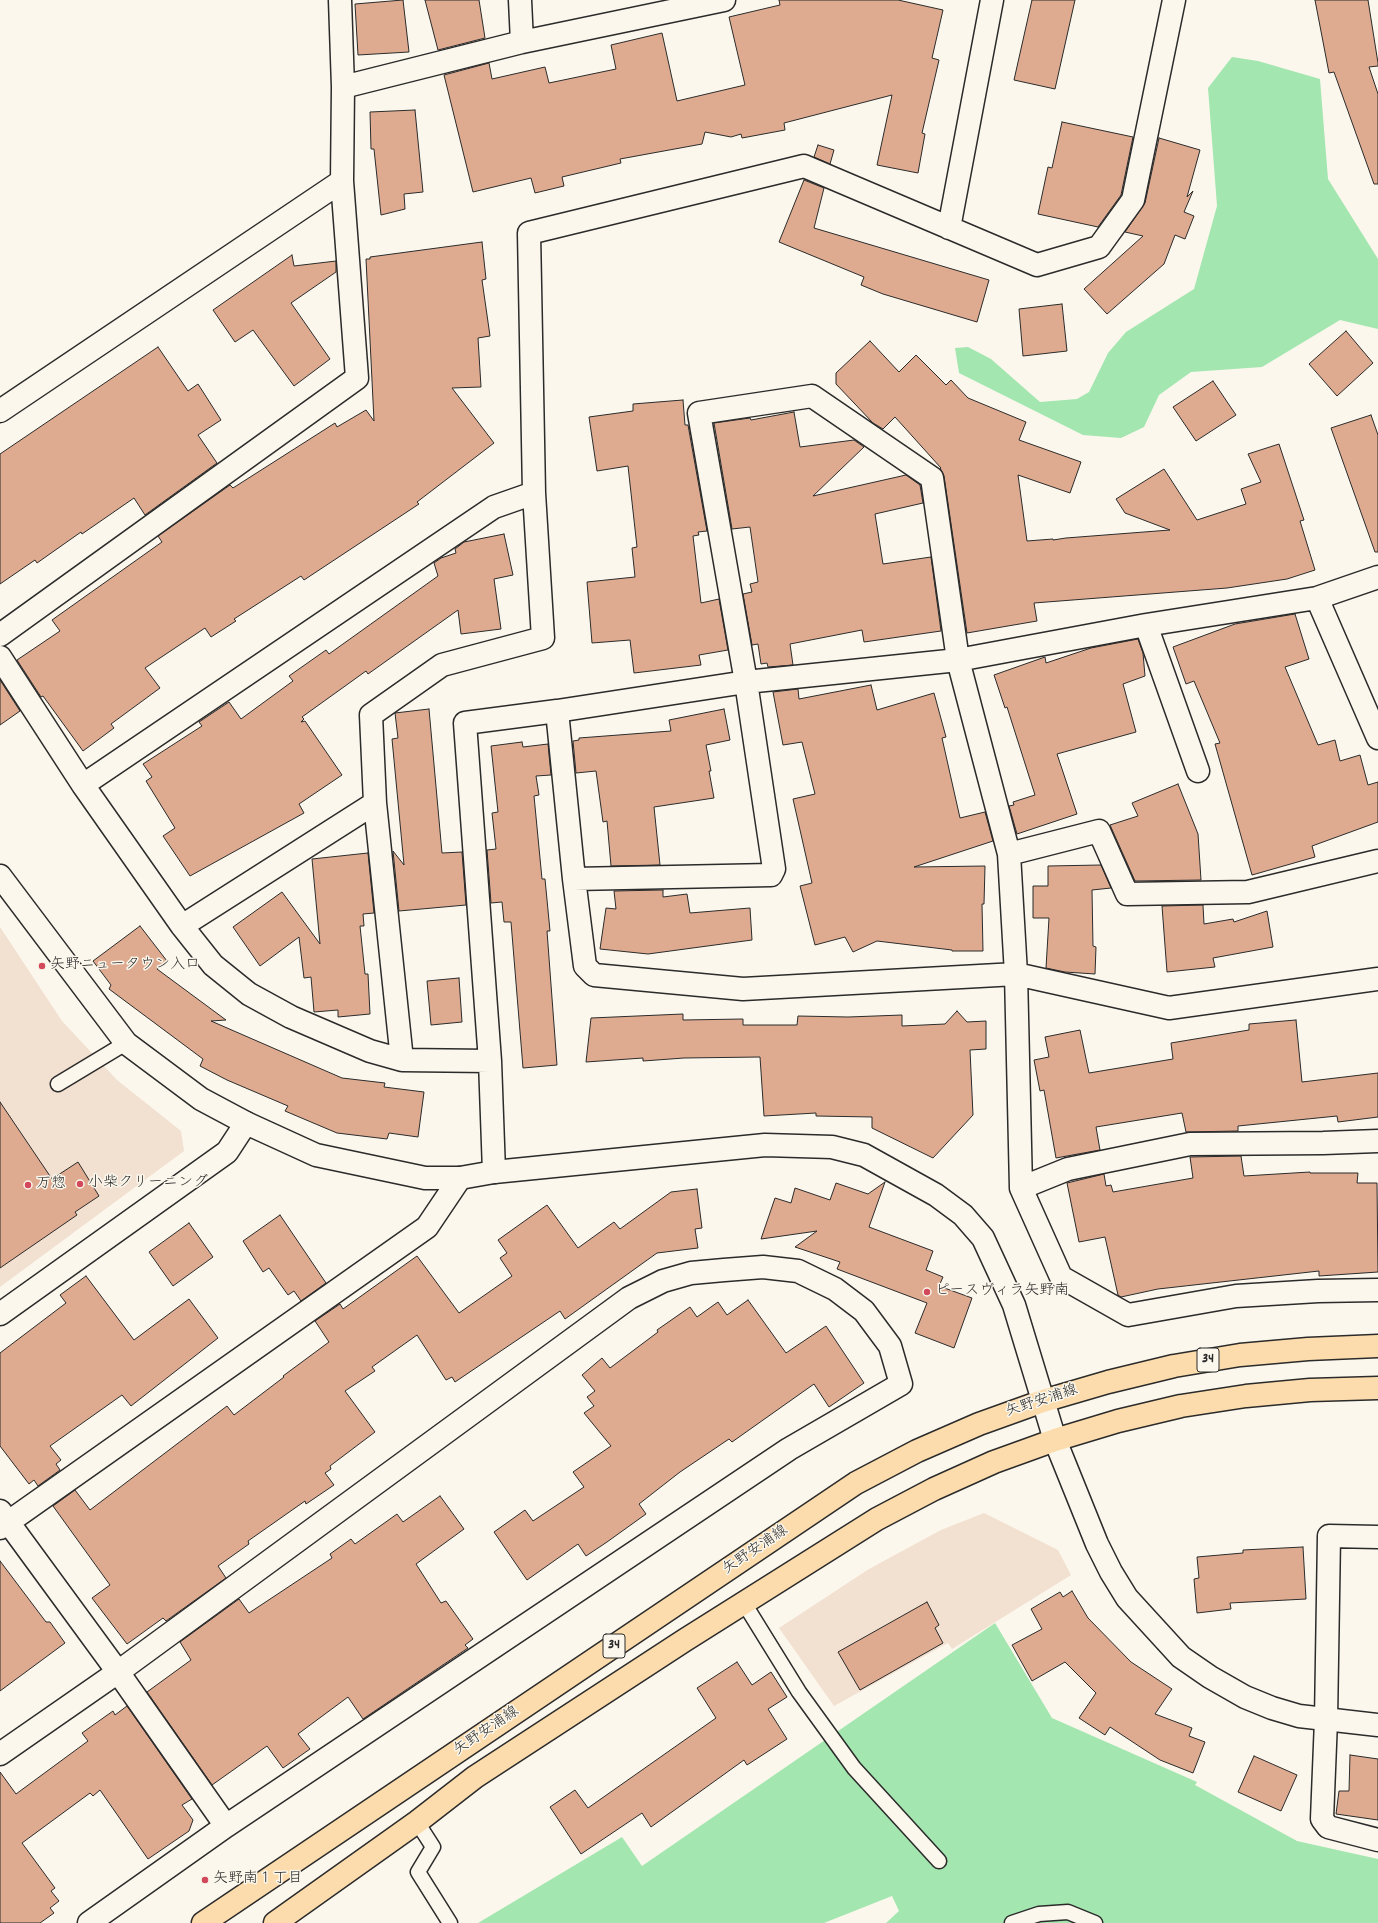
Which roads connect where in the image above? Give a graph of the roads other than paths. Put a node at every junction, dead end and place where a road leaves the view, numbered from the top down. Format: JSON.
{"nodes":[{"id":1,"x":340,"y":0,"type":"edge"},
{"id":2,"x":520,"y":0,"type":"edge"},
{"id":3,"x":724,"y":0,"type":"edge"},
{"id":4,"x":992,"y":0,"type":"edge"},
{"id":5,"x":1174,"y":0,"type":"edge"},
{"id":6,"x":697,"y":2,"type":"edge"},
{"id":7,"x":522,"y":42,"type":"junction"},
{"id":8,"x":343,"y":87,"type":"junction"},
{"id":9,"x":342,"y":181,"type":"junction"},
{"id":10,"x":949,"y":228,"type":"junction"},
{"id":11,"x":0,"y":411,"type":"edge"},
{"id":12,"x":534,"y":493,"type":"junction"},
{"id":13,"x":1378,"y":577,"type":"edge"},
{"id":14,"x":1317,"y":598,"type":"junction"},
{"id":15,"x":1146,"y":625,"type":"junction"},
{"id":16,"x":0,"y":635,"type":"edge"},
{"id":17,"x":0,"y":656,"type":"edge"},
{"id":18,"x":958,"y":660,"type":"junction"},
{"id":19,"x":746,"y":682,"type":"junction"},
{"id":20,"x":557,"y":711,"type":"junction"},
{"id":21,"x":1378,"y":738,"type":"edge"},
{"id":22,"x":1198,"y":771,"type":"dead end"},
{"id":23,"x":83,"y":785,"type":"junction"},
{"id":24,"x":375,"y":803,"type":"junction"},
{"id":25,"x":1010,"y":854,"type":"junction"},
{"id":26,"x":1378,"y":861,"type":"edge"},
{"id":27,"x":0,"y":876,"type":"edge"},
{"id":28,"x":574,"y":879,"type":"junction"},
{"id":29,"x":182,"y":926,"type":"junction"},
{"id":30,"x":1016,"y":974,"type":"junction"},
{"id":31,"x":1378,"y":978,"type":"edge"},
{"id":32,"x":126,"y":1043,"type":"junction"},
{"id":33,"x":402,"y":1060,"type":"junction"},
{"id":34,"x":490,"y":1061,"type":"junction"},
{"id":35,"x":58,"y":1084,"type":"dead end"},
{"id":36,"x":246,"y":1123,"type":"junction"},
{"id":37,"x":1378,"y":1141,"type":"edge"},
{"id":38,"x":494,"y":1172,"type":"junction"},
{"id":39,"x":460,"y":1178,"type":"junction"},
{"id":40,"x":1021,"y":1188,"type":"junction"},
{"id":41,"x":1378,"y":1290,"type":"edge"},
{"id":42,"x":0,"y":1314,"type":"edge"},
{"id":43,"x":1378,"y":1346,"type":"edge"},
{"id":44,"x":1378,"y":1388,"type":"edge"},
{"id":45,"x":1043,"y":1401,"type":"junction"},
{"id":46,"x":1055,"y":1440,"type":"junction"},
{"id":47,"x":3,"y":1520,"type":"edge"},
{"id":48,"x":1378,"y":1538,"type":"edge"},
{"id":49,"x":744,"y":1603,"type":"junction"},
{"id":50,"x":118,"y":1672,"type":"junction"},
{"id":51,"x":1326,"y":1720,"type":"junction"},
{"id":52,"x":1378,"y":1725,"type":"edge"},
{"id":53,"x":0,"y":1754,"type":"edge"},
{"id":54,"x":418,"y":1822,"type":"junction"},
{"id":55,"x":226,"y":1826,"type":"junction"},
{"id":56,"x":1378,"y":1840,"type":"edge"},
{"id":57,"x":939,"y":1861,"type":"dead end"},
{"id":58,"x":89,"y":1923,"type":"edge"},
{"id":59,"x":203,"y":1923,"type":"edge"},
{"id":60,"x":275,"y":1923,"type":"edge"},
{"id":61,"x":450,"y":1923,"type":"edge"},
{"id":62,"x":1012,"y":1923,"type":"edge"},
{"id":63,"x":1095,"y":1923,"type":"edge"}],
"edges":[{"from":1,"to":8,"type":"street"},
{"from":2,"to":7,"type":"street"},
{"from":3,"to":6,"type":"street"},
{"from":4,"to":10,"type":"street"},
{"from":5,"to":10,"type":"street"},
{"from":6,"to":7,"type":"street"},
{"from":7,"to":8,"type":"street"},
{"from":8,"to":9,"type":"street"},
{"from":9,"to":11,"type":"street"},
{"from":9,"to":16,"type":"street"},
{"from":10,"to":12,"type":"street"},
{"from":12,"to":23,"type":"street"},
{"from":12,"to":24,"type":"street"},
{"from":13,"to":14,"type":"street"},
{"from":14,"to":15,"type":"street"},
{"from":14,"to":21,"type":"street"},
{"from":15,"to":18,"type":"street"},
{"from":15,"to":22,"type":"street"},
{"from":17,"to":23,"type":"street"},
{"from":18,"to":19,"type":"street"},
{"from":18,"to":19,"type":"street"},
{"from":18,"to":25,"type":"street"},
{"from":19,"to":20,"type":"street"},
{"from":19,"to":28,"type":"street"},
{"from":20,"to":28,"type":"street"},
{"from":20,"to":34,"type":"street"},
{"from":23,"to":29,"type":"street"},
{"from":24,"to":29,"type":"street"},
{"from":24,"to":33,"type":"street"},
{"from":25,"to":26,"type":"street"},
{"from":25,"to":30,"type":"street"},
{"from":27,"to":32,"type":"street"},
{"from":28,"to":30,"type":"street"},
{"from":29,"to":33,"type":"street"},
{"from":30,"to":31,"type":"street"},
{"from":30,"to":40,"type":"street"},
{"from":32,"to":35,"type":"lane"},
{"from":32,"to":36,"type":"street"},
{"from":33,"to":34,"type":"street"},
{"from":34,"to":38,"type":"street"},
{"from":36,"to":39,"type":"street"},
{"from":36,"to":42,"type":"street"},
{"from":37,"to":40,"type":"street"},
{"from":38,"to":39,"type":"street"},
{"from":38,"to":45,"type":"street"},
{"from":39,"to":47,"type":"street"},
{"from":40,"to":41,"type":"street"},
{"from":43,"to":45,"type":"main road","name":"矢野安浦線","number":"34"},
{"from":44,"to":46,"type":"main road","name":"矢野安浦線","number":"34"},
{"from":45,"to":46,"type":"street"},
{"from":45,"to":59,"type":"main road","name":"矢野安浦線","number":"34"},
{"from":46,"to":49,"type":"main road","name":"矢野安浦線","number":"34"},
{"from":46,"to":51,"type":"street"},
{"from":47,"to":50,"type":"street"},
{"from":48,"to":51,"type":"street"},
{"from":49,"to":54,"type":"main road","name":"矢野安浦線","number":"34"},
{"from":49,"to":57,"type":"lane"},
{"from":50,"to":53,"type":"street"},
{"from":50,"to":55,"type":"street"},
{"from":50,"to":55,"type":"street"},
{"from":51,"to":52,"type":"street"},
{"from":51,"to":56,"type":"street"},
{"from":54,"to":60,"type":"main road","name":"矢野安浦線","number":"34"},
{"from":54,"to":61,"type":"lane"},
{"from":55,"to":58,"type":"street"},
{"from":62,"to":63,"type":"lane"}]}
